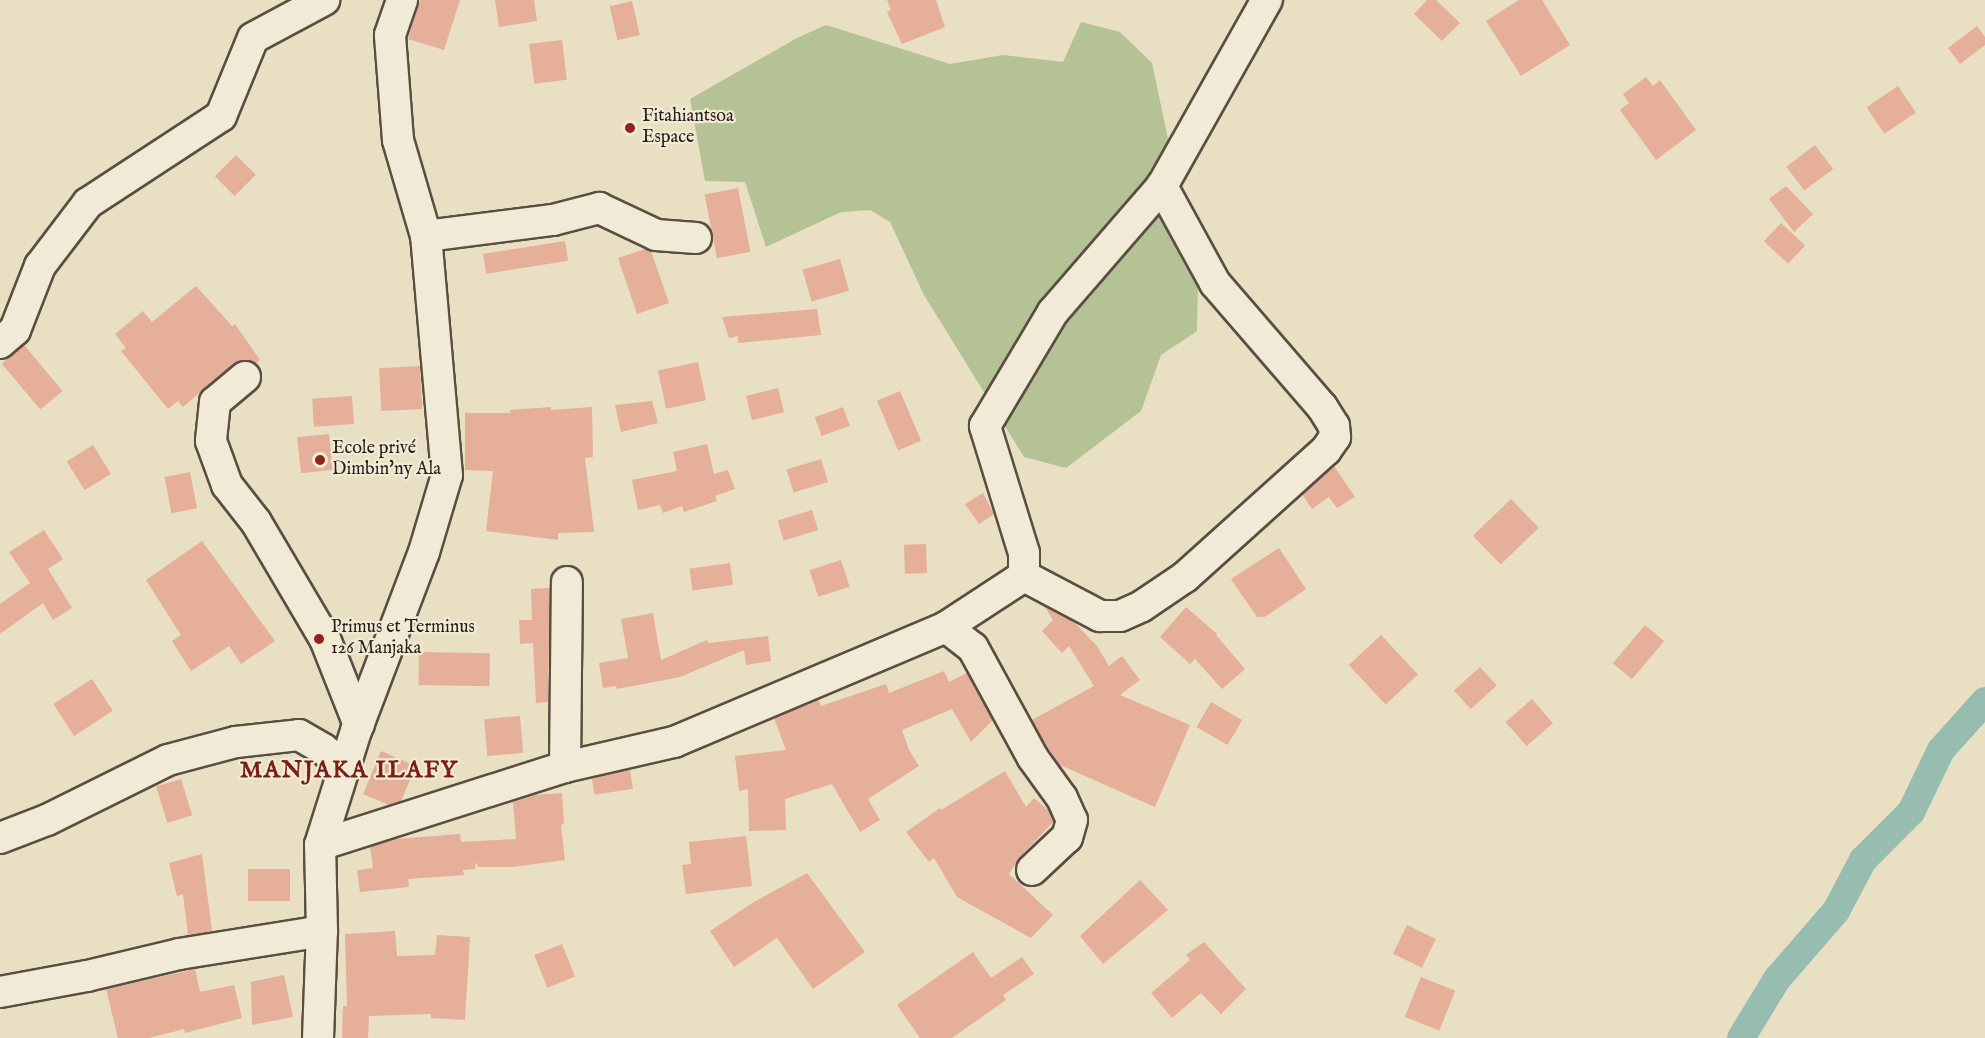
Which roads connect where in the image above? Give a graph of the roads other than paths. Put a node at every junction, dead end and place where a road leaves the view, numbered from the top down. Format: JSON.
{"nodes":[{"id":1,"x":324,"y":0,"type":"edge"},
{"id":2,"x":402,"y":0,"type":"edge"},
{"id":3,"x":1268,"y":0,"type":"edge"},
{"id":4,"x":1162,"y":186,"type":"junction"},
{"id":5,"x":426,"y":236,"type":"junction"},
{"id":6,"x":696,"y":238,"type":"dead end"},
{"id":7,"x":0,"y":343,"type":"edge"},
{"id":8,"x":245,"y":377,"type":"dead end"},
{"id":9,"x":1024,"y":576,"type":"junction"},
{"id":10,"x":567,"y":582,"type":"dead end"},
{"id":11,"x":946,"y":627,"type":"junction"},
{"id":12,"x":359,"y":725,"type":"junction"},
{"id":13,"x":345,"y":767,"type":"junction"},
{"id":14,"x":565,"y":767,"type":"junction"},
{"id":15,"x":0,"y":838,"type":"edge"},
{"id":16,"x":320,"y":845,"type":"junction"},
{"id":17,"x":1032,"y":870,"type":"dead end"},
{"id":18,"x":322,"y":932,"type":"junction"},
{"id":19,"x":0,"y":992,"type":"edge"},
{"id":20,"x":318,"y":1038,"type":"edge"}],
"edges":[{"from":1,"to":7,"type":"street"},
{"from":2,"to":5,"type":"street"},
{"from":3,"to":4,"type":"street"},
{"from":4,"to":9,"type":"street"},
{"from":4,"to":9,"type":"street"},
{"from":5,"to":6,"type":"street"},
{"from":5,"to":12,"type":"street"},
{"from":8,"to":12,"type":"street"},
{"from":9,"to":11,"type":"street"},
{"from":10,"to":14,"type":"street"},
{"from":11,"to":14,"type":"street"},
{"from":11,"to":17,"type":"street"},
{"from":12,"to":13,"type":"street"},
{"from":13,"to":15,"type":"street"},
{"from":13,"to":16,"type":"street"},
{"from":14,"to":16,"type":"street"},
{"from":16,"to":18,"type":"street"},
{"from":18,"to":19,"type":"street"},
{"from":18,"to":20,"type":"street"}]}
